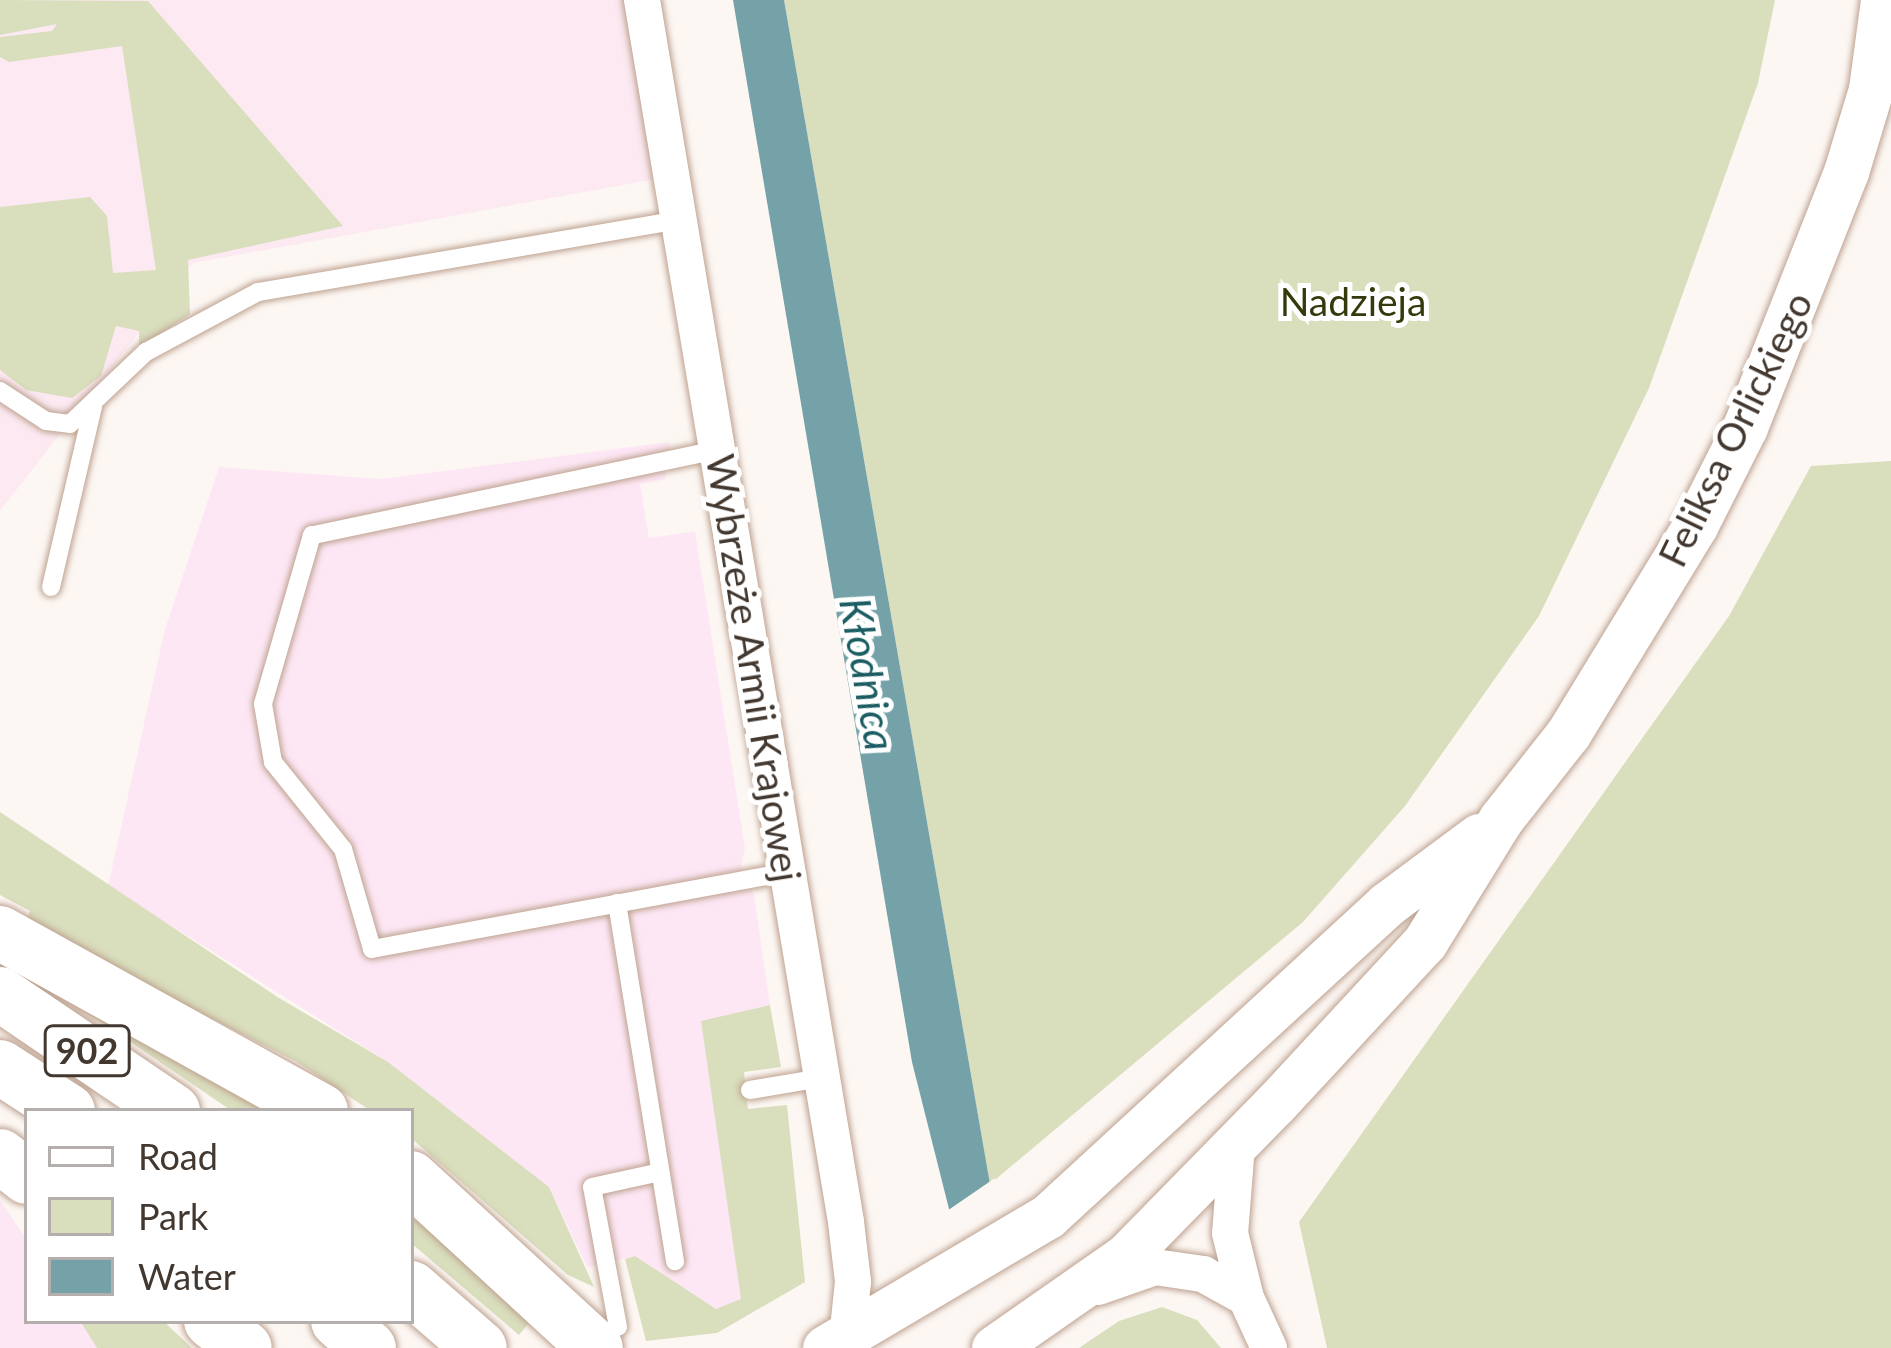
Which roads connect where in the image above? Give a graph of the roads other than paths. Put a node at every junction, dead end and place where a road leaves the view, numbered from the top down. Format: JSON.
{"nodes":[{"id":1,"x":642,"y":0,"type":"edge"},
{"id":2,"x":1883,"y":0,"type":"edge"},
{"id":3,"x":1881,"y":88,"type":"edge"},
{"id":4,"x":680,"y":220,"type":"junction"},
{"id":5,"x":0,"y":391,"type":"edge"},
{"id":6,"x":93,"y":406,"type":"junction"},
{"id":7,"x":717,"y":450,"type":"junction"},
{"id":8,"x":52,"y":587,"type":"dead end"},
{"id":9,"x":1501,"y":820,"type":"junction"},
{"id":10,"x":788,"y":872,"type":"junction"},
{"id":11,"x":617,"y":904,"type":"junction"},
{"id":12,"x":0,"y":933,"type":"edge"},
{"id":13,"x":0,"y":994,"type":"edge"},
{"id":14,"x":0,"y":1067,"type":"edge"},
{"id":15,"x":822,"y":1078,"type":"junction"},
{"id":16,"x":750,"y":1090,"type":"dead end"},
{"id":17,"x":63,"y":1108,"type":"edge"},
{"id":18,"x":169,"y":1108,"type":"edge"},
{"id":19,"x":316,"y":1108,"type":"edge"},
{"id":20,"x":1238,"y":1144,"type":"junction"},
{"id":21,"x":0,"y":1156,"type":"edge"},
{"id":22,"x":660,"y":1172,"type":"junction"},
{"id":23,"x":24,"y":1175,"type":"edge"},
{"id":24,"x":414,"y":1180,"type":"edge"},
{"id":25,"x":675,"y":1261,"type":"dead end"},
{"id":26,"x":414,"y":1291,"type":"edge"},
{"id":27,"x":1246,"y":1298,"type":"junction"},
{"id":28,"x":1066,"y":1302,"type":"junction"},
{"id":29,"x":188,"y":1324,"type":"edge"},
{"id":30,"x":215,"y":1324,"type":"edge"},
{"id":31,"x":341,"y":1324,"type":"edge"},
{"id":32,"x":607,"y":1338,"type":"edge"},
{"id":33,"x":836,"y":1343,"type":"edge"},
{"id":34,"x":212,"y":1348,"type":"edge"},
{"id":35,"x":244,"y":1348,"type":"edge"},
{"id":36,"x":369,"y":1348,"type":"edge"},
{"id":37,"x":480,"y":1348,"type":"edge"},
{"id":38,"x":994,"y":1348,"type":"edge"},
{"id":39,"x":1269,"y":1348,"type":"edge"}],
"edges":[{"from":1,"to":4,"type":"street","name":"Wybrzeże Armii Krajowej"},
{"from":2,"to":3,"type":"street","name":"Feliksa Orlickiego"},
{"from":3,"to":9,"type":"street","name":"Feliksa Orlickiego"},
{"from":4,"to":6,"type":"lane"},
{"from":4,"to":7,"type":"street","name":"Wybrzeże Armii Krajowej"},
{"from":5,"to":6,"type":"lane"},
{"from":6,"to":8,"type":"lane"},
{"from":7,"to":10,"type":"street","name":"Wybrzeże Armii Krajowej"},
{"from":7,"to":11,"type":"lane"},
{"from":9,"to":20,"type":"street","name":"Feliksa Orlickiego"},
{"from":9,"to":33,"type":"street","name":"Feliksa Orlickiego"},
{"from":10,"to":11,"type":"lane"},
{"from":10,"to":15,"type":"street","name":"Wybrzeże Armii Krajowej"},
{"from":11,"to":22,"type":"lane"},
{"from":12,"to":19,"type":"main road"},
{"from":13,"to":18,"type":"main road","number":"902"},
{"from":14,"to":17,"type":"main road","number":"902"},
{"from":15,"to":16,"type":"lane"},
{"from":15,"to":33,"type":"street","name":"Wybrzeże Armii Krajowej"},
{"from":20,"to":27,"type":"street"},
{"from":20,"to":28,"type":"street","name":"Feliksa Orlickiego"},
{"from":21,"to":23,"type":"main road"},
{"from":22,"to":25,"type":"lane"},
{"from":22,"to":32,"type":"lane"},
{"from":24,"to":32,"type":"main road"},
{"from":26,"to":37,"type":"main road"},
{"from":27,"to":28,"type":"street"},
{"from":27,"to":39,"type":"street"},
{"from":28,"to":38,"type":"street","name":"Feliksa Orlickiego"},
{"from":29,"to":34,"type":"main road"},
{"from":30,"to":35,"type":"main road"},
{"from":31,"to":36,"type":"main road"}]}
